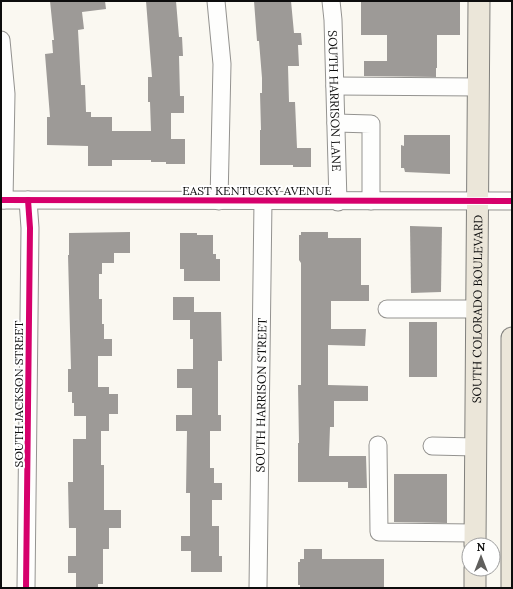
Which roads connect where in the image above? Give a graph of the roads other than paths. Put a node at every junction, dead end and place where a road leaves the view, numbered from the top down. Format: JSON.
{"nodes":[{"id":1,"x":216,"y":1,"type":"edge"},
{"id":2,"x":331,"y":1,"type":"edge"},
{"id":3,"x":479,"y":1,"type":"edge"},
{"id":4,"x":1,"y":40,"type":"edge"},
{"id":5,"x":334,"y":86,"type":"junction"},
{"id":6,"x":479,"y":87,"type":"junction"},
{"id":7,"x":336,"y":123,"type":"junction"},
{"id":8,"x":3,"y":200,"type":"edge"},
{"id":9,"x":28,"y":200,"type":"junction"},
{"id":10,"x":218,"y":201,"type":"junction"},
{"id":11,"x":263,"y":201,"type":"junction"},
{"id":12,"x":371,"y":201,"type":"junction"},
{"id":13,"x":478,"y":201,"type":"junction"},
{"id":14,"x":512,"y":201,"type":"edge"},
{"id":15,"x":338,"y":202,"type":"junction"},
{"id":16,"x":387,"y":309,"type":"dead end"},
{"id":17,"x":477,"y":309,"type":"junction"},
{"id":18,"x":512,"y":338,"type":"edge"},
{"id":19,"x":512,"y":407,"type":"edge"},
{"id":20,"x":378,"y":445,"type":"dead end"},
{"id":21,"x":432,"y":446,"type":"dead end"},
{"id":22,"x":476,"y":447,"type":"junction"},
{"id":23,"x":512,"y":451,"type":"edge"},
{"id":24,"x":475,"y":537,"type":"edge"},
{"id":25,"x":461,"y":538,"type":"edge"},
{"id":26,"x":475,"y":577,"type":"edge"},
{"id":27,"x":26,"y":588,"type":"edge"},
{"id":28,"x":258,"y":588,"type":"edge"},
{"id":29,"x":475,"y":588,"type":"edge"},
{"id":30,"x":512,"y":588,"type":"edge"}],
"edges":[{"from":1,"to":10,"type":"street"},
{"from":2,"to":5,"type":"street","name":"SOUTH HARRISON LANE"},
{"from":3,"to":6,"type":"main road","name":"SOUTH COLORADO BOULEVARD"},
{"from":4,"to":8,"type":"street"},
{"from":5,"to":6,"type":"street"},
{"from":5,"to":7,"type":"street","name":"SOUTH HARRISON LANE"},
{"from":6,"to":13,"type":"main road","name":"SOUTH COLORADO BOULEVARD"},
{"from":7,"to":12,"type":"street"},
{"from":7,"to":15,"type":"street","name":"SOUTH HARRISON LANE"},
{"from":8,"to":9,"type":"street","name":"EAST KENTUCKY AVENUE"},
{"from":9,"to":10,"type":"street","name":"EAST KENTUCKY AVENUE"},
{"from":9,"to":27,"type":"street","name":"SOUTH JACKSON STREET"},
{"from":10,"to":11,"type":"street","name":"EAST KENTUCKY AVENUE"},
{"from":11,"to":15,"type":"street","name":"EAST KENTUCKY AVENUE"},
{"from":11,"to":28,"type":"street","name":"SOUTH HARRISON STREET"},
{"from":12,"to":13,"type":"street","name":"EAST KENTUCKY AVENUE"},
{"from":12,"to":15,"type":"street","name":"EAST KENTUCKY AVENUE"},
{"from":13,"to":14,"type":"street","name":"EAST KENTUCKY AVENUE"},
{"from":13,"to":17,"type":"main road","name":"SOUTH COLORADO BOULEVARD"},
{"from":16,"to":17,"type":"street"},
{"from":17,"to":22,"type":"main road","name":"SOUTH COLORADO BOULEVARD"},
{"from":18,"to":19,"type":"main road"},
{"from":19,"to":23,"type":"main road"},
{"from":20,"to":25,"type":"street"},
{"from":21,"to":22,"type":"street"},
{"from":22,"to":24,"type":"main road","name":"SOUTH COLORADO BOULEVARD"},
{"from":23,"to":30,"type":"main road"},
{"from":26,"to":29,"type":"main road"}]}
